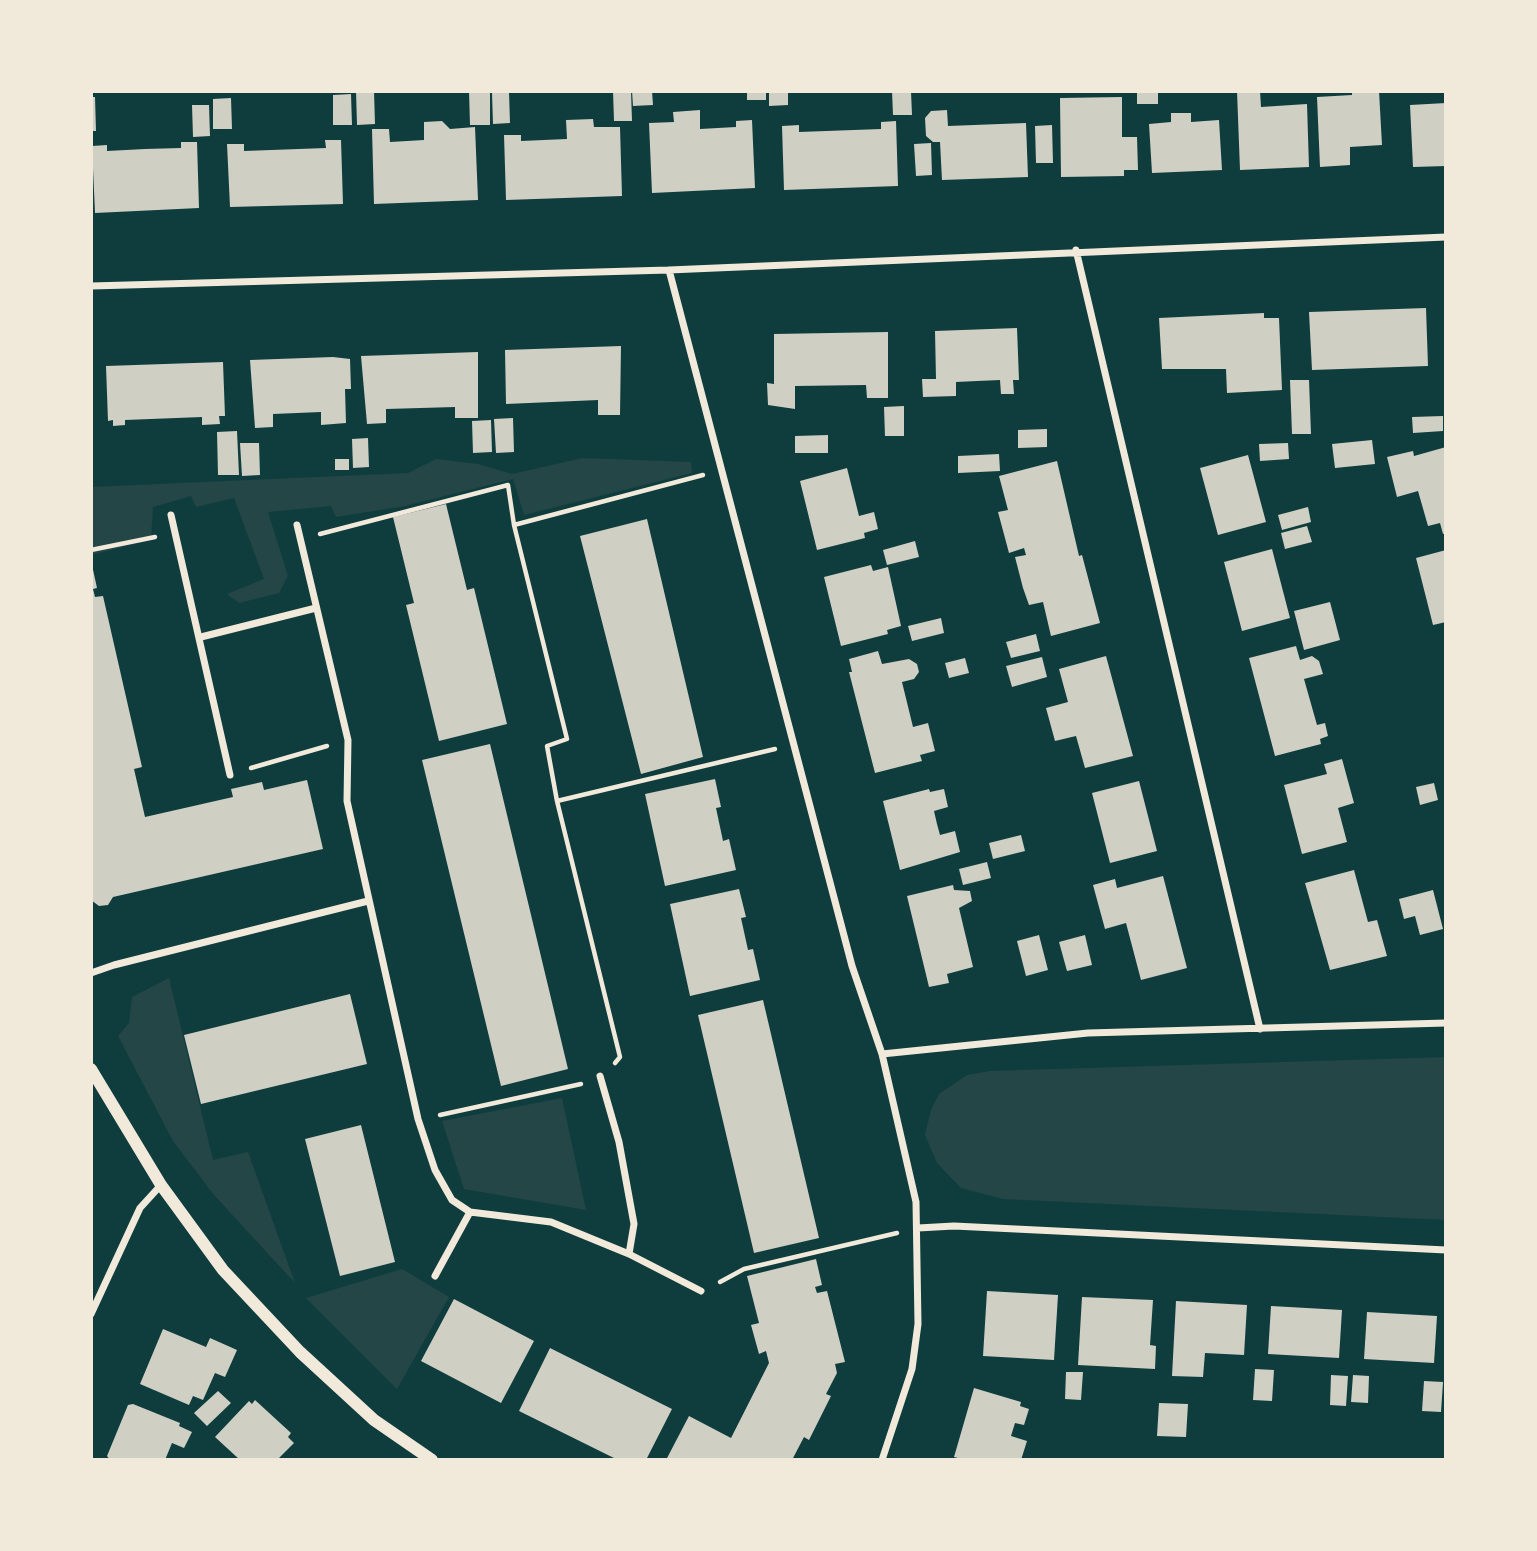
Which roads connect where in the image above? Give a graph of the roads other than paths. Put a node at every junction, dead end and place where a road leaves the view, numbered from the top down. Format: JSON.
{"nodes":[{"id":1,"x":1446,"y":237,"type":"edge"},
{"id":2,"x":1076,"y":250,"type":"junction"},
{"id":3,"x":669,"y":270,"type":"junction"},
{"id":4,"x":91,"y":286,"type":"edge"},
{"id":5,"x":172,"y":514,"type":"dead end"},
{"id":6,"x":297,"y":525,"type":"dead end"},
{"id":7,"x":316,"y":608,"type":"junction"},
{"id":8,"x":201,"y":637,"type":"junction"},
{"id":9,"x":230,"y":775,"type":"road end"},
{"id":10,"x":369,"y":901,"type":"junction"},
{"id":11,"x":91,"y":973,"type":"edge"},
{"id":12,"x":1446,"y":1023,"type":"edge"},
{"id":13,"x":1260,"y":1029,"type":"junction"},
{"id":14,"x":882,"y":1054,"type":"junction"},
{"id":15,"x":91,"y":1069,"type":"edge"},
{"id":16,"x":600,"y":1076,"type":"road end"},
{"id":17,"x":161,"y":1185,"type":"junction"},
{"id":18,"x":470,"y":1212,"type":"junction"},
{"id":19,"x":918,"y":1228,"type":"junction"},
{"id":20,"x":1446,"y":1250,"type":"edge"},
{"id":21,"x":629,"y":1254,"type":"junction"},
{"id":22,"x":435,"y":1276,"type":"dead end"},
{"id":23,"x":701,"y":1292,"type":"road end"},
{"id":24,"x":91,"y":1314,"type":"edge"},
{"id":25,"x":432,"y":1460,"type":"edge"},
{"id":26,"x":882,"y":1460,"type":"edge"}],
"edges":[{"from":1,"to":2,"type":"street"},
{"from":2,"to":3,"type":"street"},
{"from":2,"to":13,"type":"street"},
{"from":3,"to":4,"type":"street"},
{"from":3,"to":14,"type":"street"},
{"from":5,"to":8,"type":"street"},
{"from":6,"to":7,"type":"street"},
{"from":7,"to":8,"type":"street"},
{"from":7,"to":10,"type":"street"},
{"from":8,"to":9,"type":"street"},
{"from":10,"to":11,"type":"street"},
{"from":10,"to":18,"type":"street"},
{"from":12,"to":13,"type":"street"},
{"from":13,"to":14,"type":"street"},
{"from":14,"to":19,"type":"street"},
{"from":15,"to":17,"type":"street"},
{"from":16,"to":21,"type":"street"},
{"from":17,"to":24,"type":"street"},
{"from":17,"to":25,"type":"street"},
{"from":18,"to":21,"type":"street"},
{"from":18,"to":22,"type":"street"},
{"from":19,"to":20,"type":"street"},
{"from":19,"to":26,"type":"street"},
{"from":21,"to":23,"type":"street"}]}
